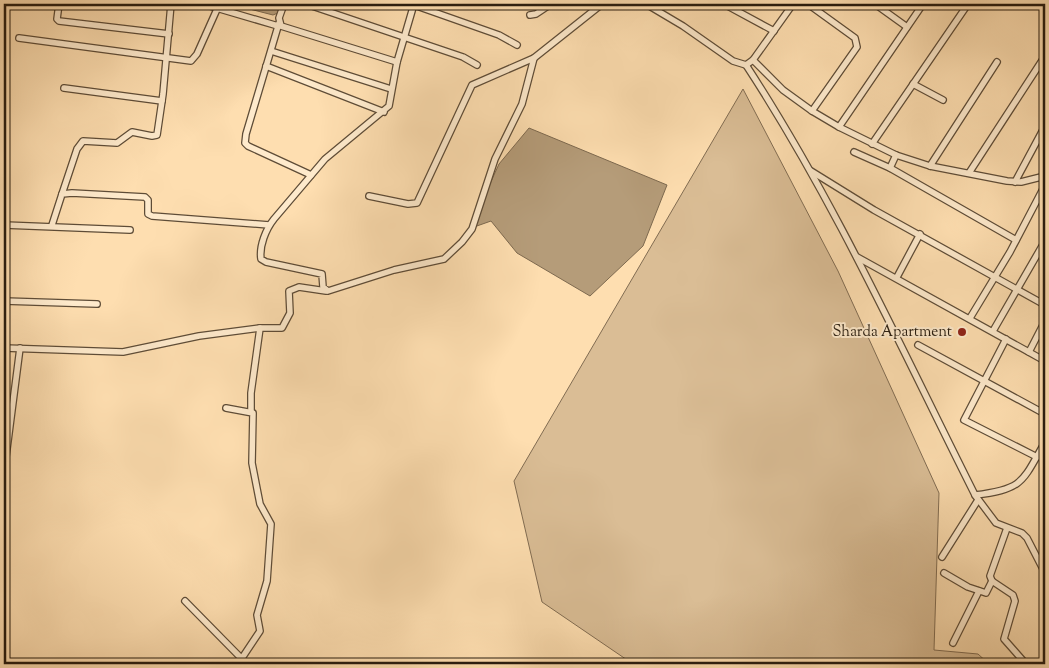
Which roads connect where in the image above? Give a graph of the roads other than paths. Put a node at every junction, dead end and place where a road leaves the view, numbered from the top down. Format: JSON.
{"nodes":[{"id":1,"x":4,"y":4,"type":"edge"},
{"id":2,"x":171,"y":4,"type":"edge"},
{"id":3,"x":203,"y":4,"type":"edge"},
{"id":4,"x":284,"y":4,"type":"edge"},
{"id":5,"x":306,"y":4,"type":"edge"},
{"id":6,"x":413,"y":4,"type":"edge"},
{"id":7,"x":551,"y":4,"type":"edge"},
{"id":8,"x":602,"y":4,"type":"edge"},
{"id":9,"x":646,"y":4,"type":"edge"},
{"id":10,"x":724,"y":4,"type":"edge"},
{"id":11,"x":793,"y":4,"type":"edge"},
{"id":12,"x":808,"y":4,"type":"edge"},
{"id":13,"x":875,"y":4,"type":"edge"},
{"id":14,"x":923,"y":4,"type":"edge"},
{"id":15,"x":968,"y":4,"type":"edge"},
{"id":16,"x":59,"y":5,"type":"edge"},
{"id":17,"x":218,"y":7,"type":"junction"},
{"id":18,"x":530,"y":15,"type":"dead end"},
{"id":19,"x":278,"y":25,"type":"junction"},
{"id":20,"x":907,"y":27,"type":"junction"},
{"id":21,"x":774,"y":31,"type":"junction"},
{"id":22,"x":169,"y":34,"type":"junction"},
{"id":23,"x":403,"y":36,"type":"junction"},
{"id":24,"x":19,"y":38,"type":"dead end"},
{"id":25,"x":517,"y":46,"type":"dead end"},
{"id":26,"x":271,"y":51,"type":"junction"},
{"id":27,"x":1045,"y":56,"type":"edge"},
{"id":28,"x":534,"y":58,"type":"junction"},
{"id":29,"x":166,"y":59,"type":"junction"},
{"id":30,"x":753,"y":60,"type":"junction"},
{"id":31,"x":396,"y":62,"type":"junction"},
{"id":32,"x":997,"y":62,"type":"dead end"},
{"id":33,"x":477,"y":65,"type":"dead end"},
{"id":34,"x":746,"y":65,"type":"junction"},
{"id":35,"x":266,"y":66,"type":"junction"},
{"id":36,"x":913,"y":84,"type":"junction"},
{"id":37,"x":64,"y":88,"type":"dead end"},
{"id":38,"x":391,"y":89,"type":"junction"},
{"id":39,"x":943,"y":100,"type":"dead end"},
{"id":40,"x":162,"y":101,"type":"junction"},
{"id":41,"x":812,"y":111,"type":"junction"},
{"id":42,"x":384,"y":112,"type":"junction"},
{"id":43,"x":1045,"y":126,"type":"edge"},
{"id":44,"x":839,"y":128,"type":"junction"},
{"id":45,"x":872,"y":144,"type":"junction"},
{"id":46,"x":854,"y":152,"type":"dead end"},
{"id":47,"x":896,"y":155,"type":"junction"},
{"id":48,"x":930,"y":166,"type":"junction"},
{"id":49,"x":890,"y":168,"type":"junction"},
{"id":50,"x":810,"y":171,"type":"junction"},
{"id":51,"x":969,"y":173,"type":"junction"},
{"id":52,"x":311,"y":175,"type":"junction"},
{"id":53,"x":1045,"y":176,"type":"edge"},
{"id":54,"x":1015,"y":182,"type":"junction"},
{"id":55,"x":1045,"y":185,"type":"edge"},
{"id":56,"x":62,"y":194,"type":"junction"},
{"id":57,"x":370,"y":196,"type":"dead end"},
{"id":58,"x":4,"y":225,"type":"edge"},
{"id":59,"x":52,"y":225,"type":"junction"},
{"id":60,"x":268,"y":225,"type":"junction"},
{"id":61,"x":130,"y":230,"type":"dead end"},
{"id":62,"x":920,"y":234,"type":"junction"},
{"id":63,"x":1016,"y":240,"type":"junction"},
{"id":64,"x":1045,"y":241,"type":"edge"},
{"id":65,"x":856,"y":256,"type":"junction"},
{"id":66,"x":897,"y":277,"type":"junction"},
{"id":67,"x":996,"y":277,"type":"junction"},
{"id":68,"x":1019,"y":290,"type":"junction"},
{"id":69,"x":328,"y":291,"type":"junction"},
{"id":70,"x":4,"y":301,"type":"edge"},
{"id":71,"x":97,"y":304,"type":"dead end"},
{"id":72,"x":1045,"y":306,"type":"edge"},
{"id":73,"x":970,"y":318,"type":"junction"},
{"id":74,"x":1045,"y":321,"type":"edge"},
{"id":75,"x":260,"y":328,"type":"junction"},
{"id":76,"x":993,"y":332,"type":"junction"},
{"id":77,"x":1006,"y":338,"type":"junction"},
{"id":78,"x":918,"y":345,"type":"dead end"},
{"id":79,"x":4,"y":348,"type":"edge"},
{"id":80,"x":20,"y":348,"type":"junction"},
{"id":81,"x":1029,"y":352,"type":"junction"},
{"id":82,"x":1045,"y":361,"type":"edge"},
{"id":83,"x":984,"y":380,"type":"junction"},
{"id":84,"x":226,"y":408,"type":"dead end"},
{"id":85,"x":252,"y":412,"type":"junction"},
{"id":86,"x":1045,"y":414,"type":"edge"},
{"id":87,"x":1045,"y":442,"type":"edge"},
{"id":88,"x":1037,"y":457,"type":"junction"},
{"id":89,"x":4,"y":472,"type":"edge"},
{"id":90,"x":976,"y":497,"type":"junction"},
{"id":91,"x":1007,"y":528,"type":"junction"},
{"id":92,"x":942,"y":557,"type":"dead end"},
{"id":93,"x":944,"y":573,"type":"dead end"},
{"id":94,"x":1045,"y":573,"type":"edge"},
{"id":95,"x":992,"y":581,"type":"junction"},
{"id":96,"x":980,"y":591,"type":"junction"},
{"id":97,"x":185,"y":602,"type":"dead end"},
{"id":98,"x":953,"y":644,"type":"dead end"},
{"id":99,"x":242,"y":659,"type":"junction"},
{"id":100,"x":238,"y":664,"type":"edge"},
{"id":101,"x":1026,"y":664,"type":"edge"}],
"edges":[{"from":1,"to":16,"type":"street"},
{"from":2,"to":22,"type":"street"},
{"from":3,"to":17,"type":"street"},
{"from":4,"to":19,"type":"street"},
{"from":5,"to":23,"type":"street"},
{"from":6,"to":23,"type":"street"},
{"from":6,"to":25,"type":"street"},
{"from":7,"to":18,"type":"street"},
{"from":8,"to":28,"type":"street"},
{"from":9,"to":34,"type":"street"},
{"from":10,"to":21,"type":"street"},
{"from":11,"to":21,"type":"street"},
{"from":12,"to":41,"type":"street"},
{"from":13,"to":20,"type":"street"},
{"from":14,"to":20,"type":"street"},
{"from":15,"to":36,"type":"street"},
{"from":16,"to":22,"type":"street"},
{"from":17,"to":19,"type":"street"},
{"from":17,"to":29,"type":"street"},
{"from":19,"to":26,"type":"street"},
{"from":19,"to":31,"type":"street"},
{"from":20,"to":44,"type":"street"},
{"from":21,"to":30,"type":"street"},
{"from":22,"to":29,"type":"street"},
{"from":23,"to":31,"type":"street"},
{"from":23,"to":33,"type":"street"},
{"from":24,"to":29,"type":"street"},
{"from":26,"to":35,"type":"street"},
{"from":26,"to":38,"type":"street"},
{"from":27,"to":51,"type":"street"},
{"from":28,"to":57,"type":"street"},
{"from":28,"to":69,"type":"street"},
{"from":29,"to":40,"type":"street"},
{"from":30,"to":34,"type":"street"},
{"from":30,"to":41,"type":"street"},
{"from":31,"to":38,"type":"street"},
{"from":32,"to":48,"type":"street"},
{"from":34,"to":50,"type":"street"},
{"from":35,"to":42,"type":"street"},
{"from":35,"to":52,"type":"street"},
{"from":36,"to":39,"type":"street"},
{"from":36,"to":45,"type":"street"},
{"from":37,"to":40,"type":"street"},
{"from":38,"to":42,"type":"street"},
{"from":40,"to":56,"type":"street"},
{"from":41,"to":44,"type":"street"},
{"from":42,"to":52,"type":"street"},
{"from":43,"to":54,"type":"street"},
{"from":44,"to":45,"type":"street"},
{"from":45,"to":47,"type":"street"},
{"from":46,"to":49,"type":"street"},
{"from":47,"to":48,"type":"street"},
{"from":47,"to":49,"type":"street"},
{"from":48,"to":51,"type":"street"},
{"from":49,"to":63,"type":"street"},
{"from":50,"to":62,"type":"street"},
{"from":50,"to":65,"type":"street"},
{"from":51,"to":54,"type":"street"},
{"from":52,"to":60,"type":"street"},
{"from":53,"to":54,"type":"street"},
{"from":55,"to":63,"type":"street"},
{"from":56,"to":59,"type":"street"},
{"from":56,"to":60,"type":"street"},
{"from":58,"to":59,"type":"street"},
{"from":59,"to":61,"type":"street"},
{"from":60,"to":69,"type":"street"},
{"from":62,"to":66,"type":"street"},
{"from":62,"to":67,"type":"street"},
{"from":63,"to":67,"type":"street"},
{"from":64,"to":68,"type":"street"},
{"from":65,"to":66,"type":"street"},
{"from":65,"to":90,"type":"street"},
{"from":66,"to":73,"type":"street"},
{"from":67,"to":68,"type":"street"},
{"from":67,"to":73,"type":"street"},
{"from":68,"to":72,"type":"street"},
{"from":68,"to":76,"type":"street"},
{"from":69,"to":75,"type":"street"},
{"from":70,"to":71,"type":"street"},
{"from":73,"to":76,"type":"street"},
{"from":74,"to":81,"type":"street"},
{"from":75,"to":80,"type":"street"},
{"from":75,"to":85,"type":"street"},
{"from":76,"to":77,"type":"street"},
{"from":77,"to":81,"type":"street"},
{"from":77,"to":83,"type":"street"},
{"from":78,"to":83,"type":"street"},
{"from":79,"to":80,"type":"street"},
{"from":80,"to":89,"type":"street"},
{"from":81,"to":82,"type":"street"},
{"from":83,"to":86,"type":"street"},
{"from":83,"to":88,"type":"street"},
{"from":84,"to":85,"type":"street"},
{"from":85,"to":99,"type":"street"},
{"from":87,"to":88,"type":"street"},
{"from":88,"to":90,"type":"street"},
{"from":90,"to":91,"type":"street"},
{"from":90,"to":92,"type":"street"},
{"from":91,"to":94,"type":"street"},
{"from":91,"to":95,"type":"street"},
{"from":93,"to":96,"type":"street"},
{"from":95,"to":96,"type":"street"},
{"from":95,"to":101,"type":"street"},
{"from":96,"to":98,"type":"street"},
{"from":97,"to":99,"type":"street"},
{"from":99,"to":100,"type":"street"}]}
